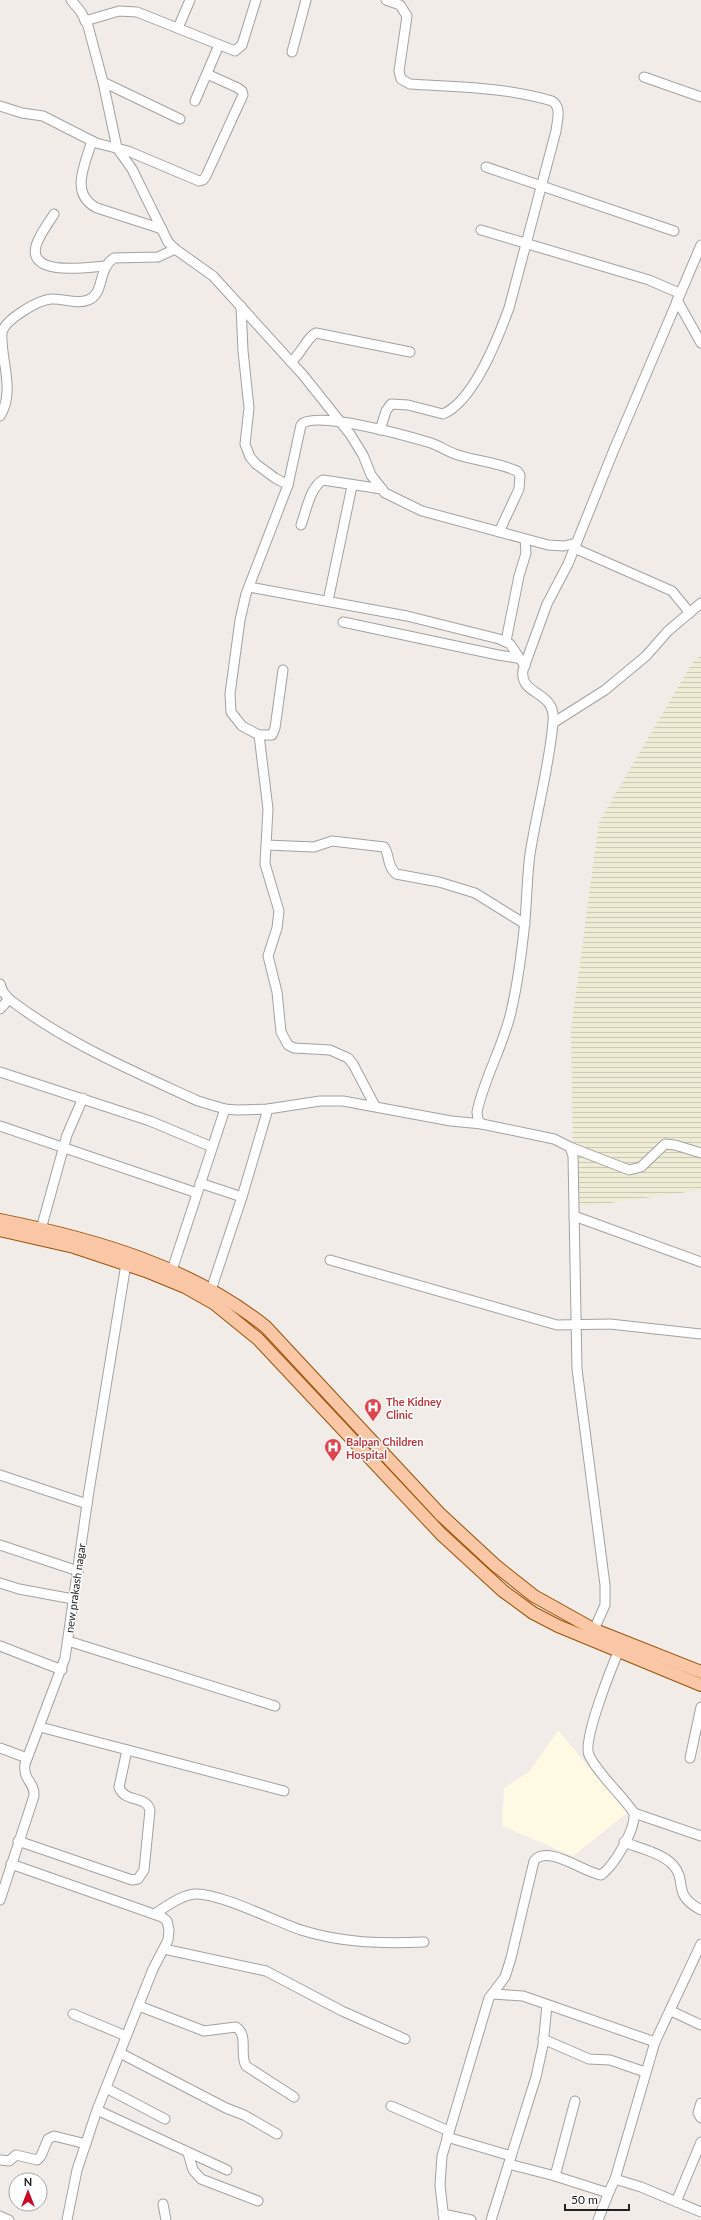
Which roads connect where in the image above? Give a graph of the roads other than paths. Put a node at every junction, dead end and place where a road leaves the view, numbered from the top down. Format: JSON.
{"nodes":[{"id":1,"x":190,"y":0,"type":"edge"},
{"id":2,"x":256,"y":0,"type":"edge"},
{"id":3,"x":306,"y":0,"type":"edge"},
{"id":4,"x":386,"y":0,"type":"edge"},
{"id":5,"x":77,"y":2,"type":"edge"},
{"id":6,"x":85,"y":21,"type":"junction"},
{"id":7,"x":178,"y":28,"type":"junction"},
{"id":8,"x":219,"y":45,"type":"junction"},
{"id":9,"x":292,"y":52,"type":"dead end"},
{"id":10,"x":207,"y":74,"type":"junction"},
{"id":11,"x":644,"y":77,"type":"dead end"},
{"id":12,"x":103,"y":82,"type":"junction"},
{"id":13,"x":701,"y":97,"type":"edge"},
{"id":14,"x":195,"y":101,"type":"dead end"},
{"id":15,"x":0,"y":106,"type":"edge"},
{"id":16,"x":180,"y":119,"type":"dead end"},
{"id":17,"x":92,"y":141,"type":"junction"},
{"id":18,"x":117,"y":148,"type":"junction"},
{"id":19,"x":486,"y":167,"type":"dead end"},
{"id":20,"x":541,"y":186,"type":"junction"},
{"id":21,"x":54,"y":214,"type":"dead end"},
{"id":22,"x":162,"y":229,"type":"junction"},
{"id":23,"x":481,"y":230,"type":"dead end"},
{"id":24,"x":674,"y":232,"type":"dead end"},
{"id":25,"x":525,"y":244,"type":"junction"},
{"id":26,"x":701,"y":245,"type":"edge"},
{"id":27,"x":174,"y":249,"type":"junction"},
{"id":28,"x":104,"y":266,"type":"junction"},
{"id":29,"x":678,"y":297,"type":"junction"},
{"id":30,"x":241,"y":306,"type":"junction"},
{"id":31,"x":701,"y":343,"type":"edge"},
{"id":32,"x":410,"y":352,"type":"dead end"},
{"id":33,"x":291,"y":362,"type":"junction"},
{"id":34,"x":0,"y":416,"type":"edge"},
{"id":35,"x":339,"y":421,"type":"junction"},
{"id":36,"x":380,"y":430,"type":"junction"},
{"id":37,"x":288,"y":485,"type":"junction"},
{"id":38,"x":352,"y":486,"type":"junction"},
{"id":39,"x":382,"y":489,"type":"junction"},
{"id":40,"x":301,"y":525,"type":"dead end"},
{"id":41,"x":499,"y":532,"type":"junction"},
{"id":42,"x":525,"y":539,"type":"junction"},
{"id":43,"x":575,"y":546,"type":"junction"},
{"id":44,"x":249,"y":587,"type":"junction"},
{"id":45,"x":328,"y":601,"type":"junction"},
{"id":46,"x":701,"y":603,"type":"edge"},
{"id":47,"x":690,"y":613,"type":"junction"},
{"id":48,"x":344,"y":622,"type":"dead end"},
{"id":49,"x":506,"y":641,"type":"junction"},
{"id":50,"x":517,"y":658,"type":"junction"},
{"id":51,"x":525,"y":666,"type":"junction"},
{"id":52,"x":283,"y":670,"type":"dead end"},
{"id":53,"x":553,"y":723,"type":"junction"},
{"id":54,"x":259,"y":735,"type":"junction"},
{"id":55,"x":266,"y":845,"type":"junction"},
{"id":56,"x":525,"y":924,"type":"junction"},
{"id":57,"x":0,"y":984,"type":"edge"},
{"id":58,"x":9,"y":999,"type":"junction"},
{"id":59,"x":0,"y":1009,"type":"edge"},
{"id":60,"x":0,"y":1072,"type":"edge"},
{"id":61,"x":83,"y":1098,"type":"junction"},
{"id":62,"x":375,"y":1106,"type":"junction"},
{"id":63,"x":225,"y":1109,"type":"junction"},
{"id":64,"x":268,"y":1109,"type":"junction"},
{"id":65,"x":482,"y":1124,"type":"junction"},
{"id":66,"x":0,"y":1126,"type":"edge"},
{"id":67,"x":63,"y":1146,"type":"junction"},
{"id":68,"x":212,"y":1147,"type":"junction"},
{"id":69,"x":570,"y":1147,"type":"junction"},
{"id":70,"x":701,"y":1153,"type":"edge"},
{"id":71,"x":200,"y":1183,"type":"junction"},
{"id":72,"x":197,"y":1193,"type":"junction"},
{"id":73,"x":242,"y":1197,"type":"junction"},
{"id":74,"x":574,"y":1216,"type":"junction"},
{"id":75,"x":0,"y":1220,"type":"edge"},
{"id":76,"x":41,"y":1229,"type":"junction"},
{"id":77,"x":0,"y":1230,"type":"edge"},
{"id":78,"x":330,"y":1260,"type":"dead end"},
{"id":79,"x":701,"y":1262,"type":"edge"},
{"id":80,"x":126,"y":1264,"type":"junction"},
{"id":81,"x":172,"y":1270,"type":"junction"},
{"id":82,"x":211,"y":1290,"type":"junction"},
{"id":83,"x":576,"y":1324,"type":"junction"},
{"id":84,"x":701,"y":1334,"type":"edge"},
{"id":85,"x":0,"y":1474,"type":"edge"},
{"id":86,"x":87,"y":1504,"type":"junction"},
{"id":87,"x":0,"y":1545,"type":"edge"},
{"id":88,"x":78,"y":1571,"type":"junction"},
{"id":89,"x":0,"y":1583,"type":"edge"},
{"id":90,"x":74,"y":1599,"type":"junction"},
{"id":91,"x":592,"y":1634,"type":"junction"},
{"id":92,"x":68,"y":1641,"type":"junction"},
{"id":93,"x":0,"y":1646,"type":"edge"},
{"id":94,"x":620,"y":1646,"type":"junction"},
{"id":95,"x":62,"y":1670,"type":"junction"},
{"id":96,"x":701,"y":1672,"type":"edge"},
{"id":97,"x":701,"y":1685,"type":"edge"},
{"id":98,"x":275,"y":1706,"type":"dead end"},
{"id":99,"x":701,"y":1707,"type":"edge"},
{"id":100,"x":40,"y":1727,"type":"junction"},
{"id":101,"x":0,"y":1748,"type":"edge"},
{"id":102,"x":128,"y":1750,"type":"junction"},
{"id":103,"x":27,"y":1758,"type":"junction"},
{"id":104,"x":690,"y":1758,"type":"dead end"},
{"id":105,"x":284,"y":1791,"type":"dead end"},
{"id":106,"x":634,"y":1813,"type":"junction"},
{"id":107,"x":701,"y":1836,"type":"edge"},
{"id":108,"x":18,"y":1841,"type":"junction"},
{"id":109,"x":624,"y":1842,"type":"junction"},
{"id":110,"x":11,"y":1864,"type":"junction"},
{"id":111,"x":0,"y":1900,"type":"edge"},
{"id":112,"x":701,"y":1910,"type":"edge"},
{"id":113,"x":154,"y":1914,"type":"junction"},
{"id":114,"x":424,"y":1942,"type":"dead end"},
{"id":115,"x":701,"y":1944,"type":"edge"},
{"id":116,"x":164,"y":1949,"type":"junction"},
{"id":117,"x":493,"y":1994,"type":"junction"},
{"id":118,"x":547,"y":2005,"type":"junction"},
{"id":119,"x":139,"y":2006,"type":"junction"},
{"id":120,"x":671,"y":2011,"type":"junction"},
{"id":121,"x":73,"y":2014,"type":"dead end"},
{"id":122,"x":701,"y":2025,"type":"edge"},
{"id":123,"x":126,"y":2036,"type":"junction"},
{"id":124,"x":405,"y":2039,"type":"dead end"},
{"id":125,"x":543,"y":2039,"type":"junction"},
{"id":126,"x":655,"y":2042,"type":"junction"},
{"id":127,"x":120,"y":2053,"type":"junction"},
{"id":128,"x":646,"y":2072,"type":"junction"},
{"id":129,"x":106,"y":2088,"type":"junction"},
{"id":130,"x":294,"y":2098,"type":"dead end"},
{"id":131,"x":575,"y":2101,"type":"dead end"},
{"id":132,"x":701,"y":2103,"type":"edge"},
{"id":133,"x":391,"y":2106,"type":"dead end"},
{"id":134,"x":97,"y":2110,"type":"junction"},
{"id":135,"x":701,"y":2118,"type":"edge"},
{"id":136,"x":165,"y":2119,"type":"dead end"},
{"id":137,"x":277,"y":2134,"type":"dead end"},
{"id":138,"x":448,"y":2134,"type":"junction"},
{"id":139,"x":701,"y":2142,"type":"edge"},
{"id":140,"x":86,"y":2144,"type":"junction"},
{"id":141,"x":188,"y":2153,"type":"junction"},
{"id":142,"x":698,"y":2158,"type":"edge"},
{"id":143,"x":0,"y":2160,"type":"edge"},
{"id":144,"x":510,"y":2160,"type":"junction"},
{"id":145,"x":227,"y":2170,"type":"dead end"},
{"id":146,"x":555,"y":2176,"type":"junction"},
{"id":147,"x":614,"y":2179,"type":"junction"},
{"id":148,"x":609,"y":2192,"type":"junction"},
{"id":149,"x":258,"y":2201,"type":"dead end"},
{"id":150,"x":676,"y":2202,"type":"junction"},
{"id":151,"x":163,"y":2204,"type":"dead end"},
{"id":152,"x":701,"y":2212,"type":"edge"},
{"id":153,"x":0,"y":2216,"type":"edge"},
{"id":154,"x":444,"y":2217,"type":"edge"},
{"id":155,"x":9,"y":2220,"type":"edge"},
{"id":156,"x":68,"y":2220,"type":"edge"},
{"id":157,"x":166,"y":2220,"type":"edge"},
{"id":158,"x":471,"y":2220,"type":"edge"},
{"id":159,"x":491,"y":2220,"type":"edge"},
{"id":160,"x":598,"y":2220,"type":"edge"}],
"edges":[{"from":1,"to":7,"type":"street"},
{"from":2,"to":8,"type":"street"},
{"from":3,"to":9,"type":"street"},
{"from":4,"to":20,"type":"street"},
{"from":5,"to":6,"type":"street"},
{"from":6,"to":7,"type":"street"},
{"from":6,"to":12,"type":"street"},
{"from":7,"to":8,"type":"street"},
{"from":8,"to":10,"type":"street"},
{"from":10,"to":14,"type":"street"},
{"from":10,"to":18,"type":"street"},
{"from":11,"to":13,"type":"street"},
{"from":12,"to":16,"type":"street"},
{"from":12,"to":18,"type":"street"},
{"from":15,"to":17,"type":"street"},
{"from":17,"to":18,"type":"street"},
{"from":17,"to":22,"type":"street"},
{"from":18,"to":22,"type":"street"},
{"from":19,"to":20,"type":"street"},
{"from":20,"to":24,"type":"street"},
{"from":20,"to":25,"type":"street"},
{"from":21,"to":28,"type":"street"},
{"from":22,"to":27,"type":"street"},
{"from":23,"to":25,"type":"street"},
{"from":25,"to":29,"type":"street"},
{"from":25,"to":36,"type":"street"},
{"from":26,"to":29,"type":"street"},
{"from":27,"to":28,"type":"street"},
{"from":27,"to":30,"type":"street"},
{"from":28,"to":34,"type":"street"},
{"from":29,"to":31,"type":"street"},
{"from":29,"to":43,"type":"street"},
{"from":30,"to":33,"type":"street"},
{"from":30,"to":37,"type":"street"},
{"from":32,"to":33,"type":"street"},
{"from":33,"to":35,"type":"street"},
{"from":35,"to":36,"type":"street"},
{"from":35,"to":37,"type":"street"},
{"from":35,"to":39,"type":"street"},
{"from":36,"to":41,"type":"street"},
{"from":37,"to":44,"type":"street"},
{"from":38,"to":39,"type":"street"},
{"from":38,"to":40,"type":"street"},
{"from":38,"to":45,"type":"street"},
{"from":39,"to":41,"type":"street"},
{"from":41,"to":42,"type":"street"},
{"from":42,"to":43,"type":"street"},
{"from":42,"to":49,"type":"street"},
{"from":43,"to":47,"type":"street"},
{"from":43,"to":51,"type":"street"},
{"from":44,"to":45,"type":"street"},
{"from":44,"to":54,"type":"street"},
{"from":45,"to":49,"type":"street"},
{"from":46,"to":47,"type":"street"},
{"from":47,"to":53,"type":"street"},
{"from":48,"to":50,"type":"street"},
{"from":49,"to":50,"type":"street"},
{"from":50,"to":51,"type":"street"},
{"from":51,"to":53,"type":"street"},
{"from":52,"to":54,"type":"street"},
{"from":53,"to":56,"type":"street"},
{"from":54,"to":55,"type":"street"},
{"from":55,"to":56,"type":"street"},
{"from":55,"to":62,"type":"street"},
{"from":56,"to":65,"type":"street"},
{"from":57,"to":58,"type":"street"},
{"from":58,"to":59,"type":"street"},
{"from":58,"to":63,"type":"street"},
{"from":60,"to":61,"type":"street"},
{"from":61,"to":67,"type":"street"},
{"from":61,"to":68,"type":"street"},
{"from":62,"to":64,"type":"street"},
{"from":62,"to":65,"type":"street"},
{"from":63,"to":64,"type":"street"},
{"from":63,"to":68,"type":"street"},
{"from":64,"to":73,"type":"street"},
{"from":65,"to":69,"type":"street"},
{"from":66,"to":67,"type":"street"},
{"from":67,"to":72,"type":"street"},
{"from":67,"to":76,"type":"street"},
{"from":68,"to":71,"type":"street"},
{"from":69,"to":70,"type":"street"},
{"from":69,"to":74,"type":"street"},
{"from":71,"to":72,"type":"street"},
{"from":71,"to":73,"type":"street"},
{"from":72,"to":81,"type":"street"},
{"from":73,"to":82,"type":"street"},
{"from":74,"to":79,"type":"street"},
{"from":74,"to":83,"type":"street"},
{"from":75,"to":76,"type":"main road"},
{"from":76,"to":81,"type":"main road"},
{"from":77,"to":80,"type":"main road"},
{"from":78,"to":83,"type":"street"},
{"from":80,"to":86,"type":"street","name":"new prakash nagar"},
{"from":80,"to":91,"type":"main road"},
{"from":81,"to":82,"type":"main road"},
{"from":82,"to":91,"type":"main road"},
{"from":83,"to":84,"type":"street"},
{"from":83,"to":91,"type":"street"},
{"from":85,"to":86,"type":"street"},
{"from":86,"to":88,"type":"street","name":"new prakash nagar"},
{"from":87,"to":88,"type":"street"},
{"from":88,"to":90,"type":"street","name":"new prakash nagar"},
{"from":89,"to":90,"type":"street"},
{"from":90,"to":92,"type":"street","name":"new prakash nagar"},
{"from":91,"to":94,"type":"main road"},
{"from":92,"to":95,"type":"street","name":"new prakash nagar"},
{"from":92,"to":98,"type":"street"},
{"from":93,"to":95,"type":"street"},
{"from":94,"to":96,"type":"main road"},
{"from":94,"to":97,"type":"main road"},
{"from":94,"to":106,"type":"street"},
{"from":95,"to":100,"type":"street","name":"new prakash nagar"},
{"from":99,"to":104,"type":"street"},
{"from":100,"to":102,"type":"street"},
{"from":100,"to":103,"type":"street","name":"new prakash nagar"},
{"from":101,"to":103,"type":"street"},
{"from":102,"to":105,"type":"street"},
{"from":102,"to":108,"type":"street"},
{"from":103,"to":108,"type":"street","name":"new prakash nagar"},
{"from":106,"to":107,"type":"street"},
{"from":106,"to":109,"type":"street"},
{"from":108,"to":110,"type":"street","name":"new prakash nagar"},
{"from":109,"to":112,"type":"street"},
{"from":109,"to":117,"type":"street"},
{"from":110,"to":111,"type":"street","name":"new prakash nagar"},
{"from":110,"to":113,"type":"street"},
{"from":113,"to":114,"type":"street"},
{"from":113,"to":116,"type":"street"},
{"from":115,"to":120,"type":"street"},
{"from":116,"to":119,"type":"street"},
{"from":116,"to":124,"type":"street"},
{"from":117,"to":118,"type":"street"},
{"from":117,"to":138,"type":"street"},
{"from":118,"to":125,"type":"street"},
{"from":118,"to":126,"type":"street"},
{"from":119,"to":123,"type":"street"},
{"from":119,"to":130,"type":"street"},
{"from":120,"to":122,"type":"street"},
{"from":120,"to":126,"type":"street"},
{"from":121,"to":123,"type":"street"},
{"from":123,"to":127,"type":"street"},
{"from":125,"to":128,"type":"street"},
{"from":125,"to":144,"type":"street"},
{"from":126,"to":128,"type":"street"},
{"from":127,"to":129,"type":"street"},
{"from":127,"to":137,"type":"street"},
{"from":128,"to":147,"type":"street"},
{"from":129,"to":134,"type":"street"},
{"from":129,"to":136,"type":"street"},
{"from":131,"to":146,"type":"street"},
{"from":132,"to":135,"type":"street"},
{"from":133,"to":138,"type":"street"},
{"from":134,"to":140,"type":"street"},
{"from":134,"to":141,"type":"street"},
{"from":138,"to":144,"type":"street"},
{"from":138,"to":154,"type":"street"},
{"from":139,"to":142,"type":"street"},
{"from":140,"to":143,"type":"street"},
{"from":140,"to":156,"type":"street"},
{"from":141,"to":145,"type":"street"},
{"from":141,"to":149,"type":"street"},
{"from":142,"to":150,"type":"street"},
{"from":144,"to":146,"type":"street"},
{"from":144,"to":159,"type":"street"},
{"from":146,"to":148,"type":"street"},
{"from":147,"to":148,"type":"street"},
{"from":147,"to":150,"type":"street"},
{"from":148,"to":160,"type":"street"},
{"from":150,"to":152,"type":"street"},
{"from":151,"to":157,"type":"street"},
{"from":153,"to":155,"type":"street"},
{"from":154,"to":158,"type":"street"}]}
